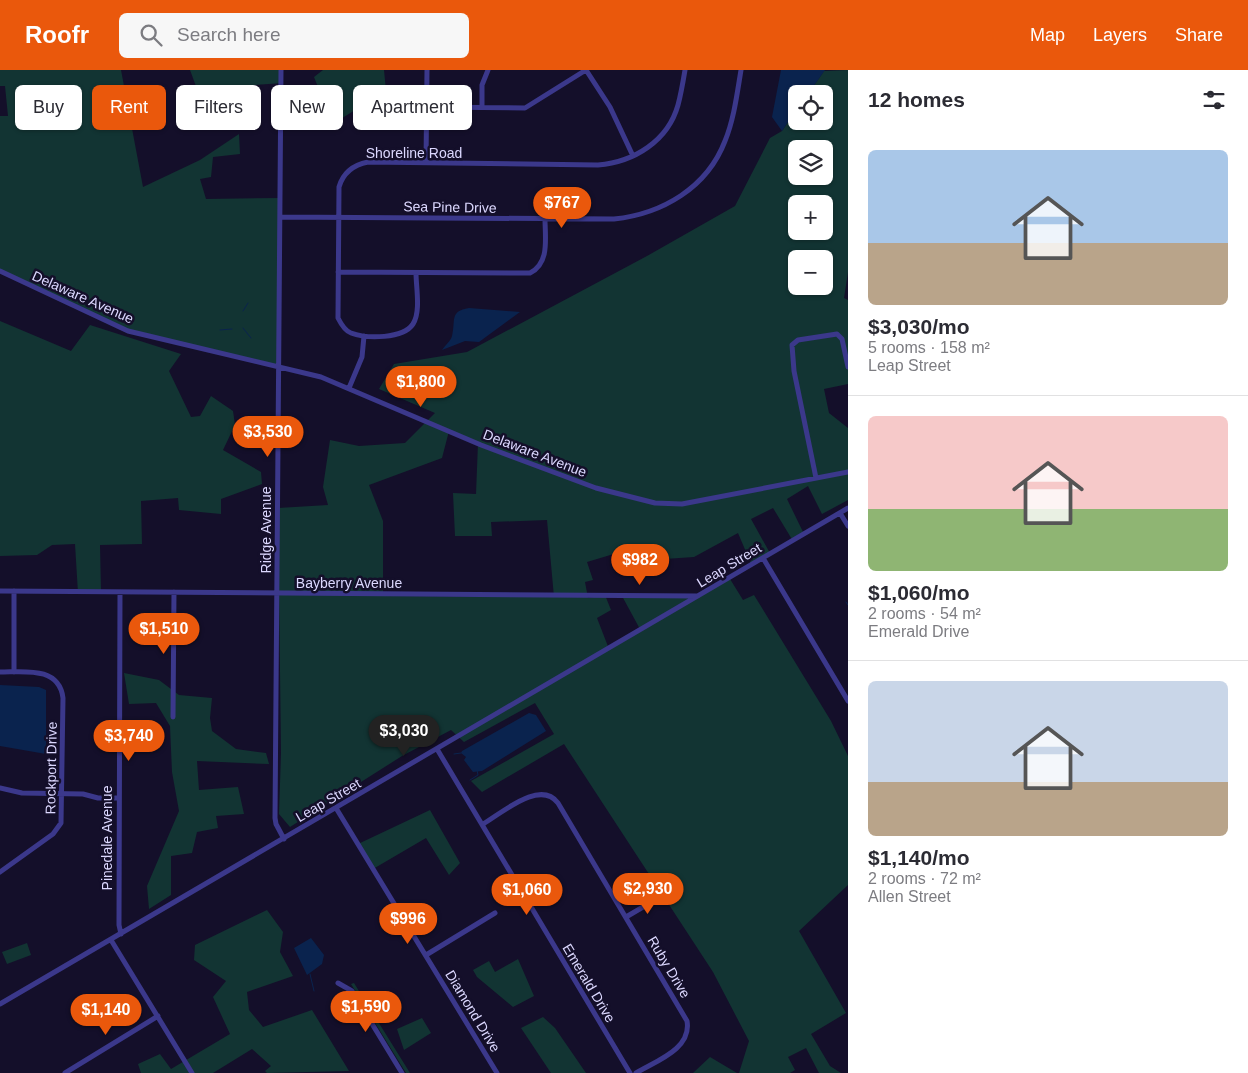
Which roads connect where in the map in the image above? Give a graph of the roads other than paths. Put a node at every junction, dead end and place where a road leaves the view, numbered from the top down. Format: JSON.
{"nodes":[{"id":1,"x":281,"y":70,"type":"edge"},
{"id":2,"x":427,"y":70,"type":"edge"},
{"id":3,"x":488,"y":70,"type":"edge"},
{"id":4,"x":586,"y":70,"type":"edge"},
{"id":5,"x":685,"y":70,"type":"edge"},
{"id":6,"x":741,"y":70,"type":"edge"},
{"id":7,"x":427,"y":85,"type":"edge"},
{"id":8,"x":472,"y":107,"type":"edge"},
{"id":9,"x":482,"y":107,"type":"junction"},
{"id":10,"x":427,"y":130,"type":"edge"},
{"id":11,"x":633,"y":156,"type":"junction"},
{"id":12,"x":426,"y":163,"type":"junction"},
{"id":13,"x":280,"y":217,"type":"junction"},
{"id":14,"x":338,"y":217,"type":"junction"},
{"id":15,"x":545,"y":219,"type":"junction"},
{"id":16,"x":0,"y":272,"type":"edge"},
{"id":17,"x":338,"y":272,"type":"junction"},
{"id":18,"x":416,"y":273,"type":"junction"},
{"id":19,"x":364,"y":336,"type":"junction"},
{"id":20,"x":278,"y":367,"type":"junction"},
{"id":21,"x":848,"y":367,"type":"edge"},
{"id":22,"x":349,"y":388,"type":"junction"},
{"id":23,"x":848,"y":472,"type":"edge"},
{"id":24,"x":816,"y":478,"type":"junction"},
{"id":25,"x":848,"y":508,"type":"edge"},
{"id":26,"x":840,"y":513,"type":"junction"},
{"id":27,"x":848,"y":526,"type":"edge"},
{"id":28,"x":763,"y":558,"type":"junction"},
{"id":29,"x":0,"y":591,"type":"edge"},
{"id":30,"x":14,"y":591,"type":"junction"},
{"id":31,"x":120,"y":592,"type":"junction"},
{"id":32,"x":174,"y":592,"type":"junction"},
{"id":33,"x":277,"y":593,"type":"junction"},
{"id":34,"x":699,"y":596,"type":"junction"},
{"id":35,"x":0,"y":672,"type":"edge"},
{"id":36,"x":14,"y":672,"type":"junction"},
{"id":37,"x":848,"y":701,"type":"edge"},
{"id":38,"x":173,"y":717,"type":"dead end"},
{"id":39,"x":437,"y":749,"type":"junction"},
{"id":40,"x":0,"y":788,"type":"edge"},
{"id":41,"x":62,"y":794,"type":"junction"},
{"id":42,"x":118,"y":798,"type":"junction"},
{"id":43,"x":336,"y":808,"type":"junction"},
{"id":44,"x":483,"y":824,"type":"junction"},
{"id":45,"x":284,"y":839,"type":"junction"},
{"id":46,"x":0,"y":872,"type":"edge"},
{"id":47,"x":660,"y":897,"type":"dead end"},
{"id":48,"x":495,"y":913,"type":"dead end"},
{"id":49,"x":626,"y":917,"type":"junction"},
{"id":50,"x":121,"y":934,"type":"junction"},
{"id":51,"x":111,"y":940,"type":"junction"},
{"id":52,"x":426,"y":955,"type":"junction"},
{"id":53,"x":338,"y":983,"type":"dead end"},
{"id":54,"x":0,"y":1004,"type":"edge"},
{"id":55,"x":158,"y":1016,"type":"junction"},
{"id":56,"x":65,"y":1073,"type":"edge"},
{"id":57,"x":192,"y":1073,"type":"edge"},
{"id":58,"x":402,"y":1073,"type":"edge"},
{"id":59,"x":497,"y":1073,"type":"edge"},
{"id":60,"x":630,"y":1073,"type":"edge"},
{"id":61,"x":636,"y":1073,"type":"edge"}],
"edges":[{"from":1,"to":13,"type":"street","name":"Ridge Avenue"},
{"from":2,"to":7,"type":"street"},
{"from":3,"to":9,"type":"street"},
{"from":4,"to":9,"type":"street"},
{"from":4,"to":11,"type":"street"},
{"from":5,"to":11,"type":"street","name":"Shoreline Road"},
{"from":6,"to":15,"type":"street","name":"Sea Pine Drive"},
{"from":8,"to":9,"type":"street"},
{"from":10,"to":12,"type":"street"},
{"from":11,"to":12,"type":"street","name":"Shoreline Road"},
{"from":12,"to":14,"type":"street","name":"Shoreline Road"},
{"from":13,"to":14,"type":"street","name":"Sea Pine Drive"},
{"from":13,"to":20,"type":"street","name":"Ridge Avenue"},
{"from":14,"to":15,"type":"street","name":"Sea Pine Drive"},
{"from":14,"to":17,"type":"street","name":"Shoreline Road"},
{"from":15,"to":18,"type":"street"},
{"from":16,"to":20,"type":"street","name":"Delaware Avenue"},
{"from":17,"to":18,"type":"street"},
{"from":17,"to":19,"type":"street","name":"Shoreline Road"},
{"from":18,"to":19,"type":"street","name":"Shoreline Road"},
{"from":19,"to":22,"type":"street"},
{"from":20,"to":22,"type":"street","name":"Delaware Avenue"},
{"from":20,"to":33,"type":"street","name":"Ridge Avenue"},
{"from":21,"to":24,"type":"street"},
{"from":22,"to":24,"type":"street","name":"Delaware Avenue"},
{"from":23,"to":24,"type":"street","name":"Delaware Avenue"},
{"from":25,"to":26,"type":"street","name":"Leap Street"},
{"from":26,"to":27,"type":"street"},
{"from":26,"to":28,"type":"street","name":"Leap Street"},
{"from":28,"to":34,"type":"street","name":"Leap Street"},
{"from":28,"to":37,"type":"street"},
{"from":29,"to":30,"type":"street","name":"Bayberry Avenue"},
{"from":30,"to":31,"type":"street","name":"Bayberry Avenue"},
{"from":30,"to":36,"type":"street"},
{"from":31,"to":32,"type":"street","name":"Bayberry Avenue"},
{"from":31,"to":42,"type":"street","name":"Pinedale Avenue"},
{"from":32,"to":33,"type":"street","name":"Bayberry Avenue"},
{"from":32,"to":38,"type":"street"},
{"from":33,"to":34,"type":"street","name":"Bayberry Avenue"},
{"from":33,"to":45,"type":"street","name":"Ridge Avenue"},
{"from":34,"to":39,"type":"street","name":"Leap Street"},
{"from":35,"to":36,"type":"street","name":"Rockport Drive"},
{"from":36,"to":41,"type":"street","name":"Rockport Drive"},
{"from":39,"to":43,"type":"street","name":"Leap Street"},
{"from":39,"to":44,"type":"street","name":"Emerald Drive"},
{"from":40,"to":41,"type":"street"},
{"from":41,"to":42,"type":"street"},
{"from":41,"to":46,"type":"street","name":"Rockport Drive"},
{"from":42,"to":50,"type":"street","name":"Pinedale Avenue"},
{"from":43,"to":45,"type":"street","name":"Leap Street"},
{"from":43,"to":52,"type":"street","name":"Diamond Drive"},
{"from":44,"to":49,"type":"street","name":"Ruby Drive"},
{"from":44,"to":60,"type":"street","name":"Emerald Drive"},
{"from":45,"to":50,"type":"street","name":"Leap Street"},
{"from":47,"to":49,"type":"street"},
{"from":48,"to":52,"type":"street"},
{"from":49,"to":61,"type":"street","name":"Ruby Drive"},
{"from":50,"to":51,"type":"street","name":"Leap Street"},
{"from":51,"to":54,"type":"street","name":"Leap Street"},
{"from":51,"to":55,"type":"street"},
{"from":52,"to":59,"type":"street","name":"Diamond Drive"},
{"from":53,"to":58,"type":"street"},
{"from":55,"to":56,"type":"street"},
{"from":55,"to":57,"type":"street"}]}
